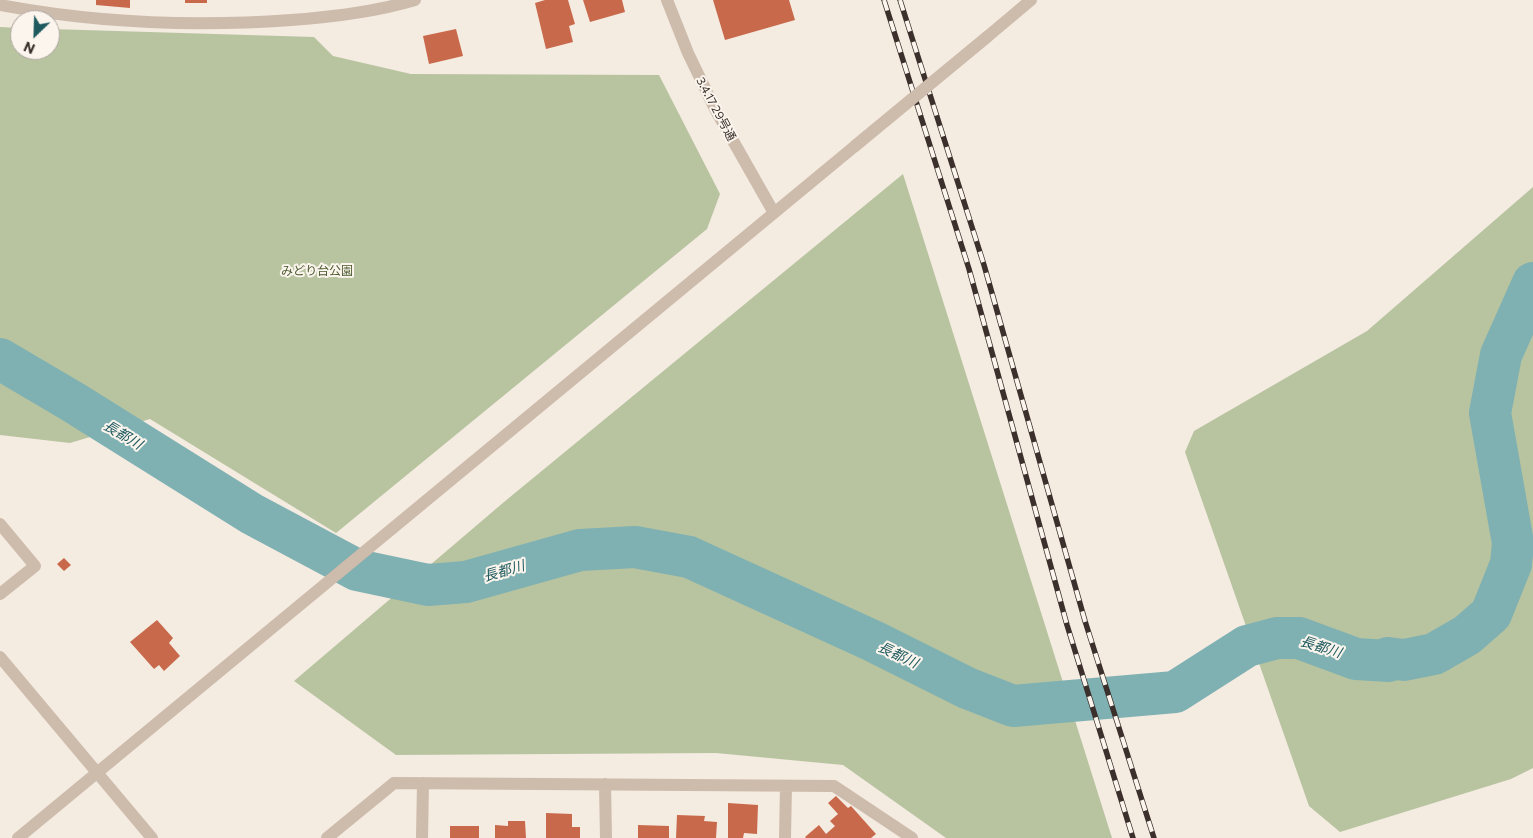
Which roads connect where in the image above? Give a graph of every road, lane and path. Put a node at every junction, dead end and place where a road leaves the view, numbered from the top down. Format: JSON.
{"nodes":[{"id":1,"x":415,"y":0,"type":"edge"},
{"id":2,"x":667,"y":0,"type":"edge"},
{"id":3,"x":1031,"y":0,"type":"edge"},
{"id":4,"x":0,"y":5,"type":"edge"},
{"id":5,"x":774,"y":213,"type":"junction"},
{"id":6,"x":0,"y":524,"type":"edge"},
{"id":7,"x":0,"y":594,"type":"edge"},
{"id":8,"x":0,"y":657,"type":"edge"},
{"id":9,"x":97,"y":772,"type":"junction"},
{"id":10,"x":423,"y":783,"type":"junction"},
{"id":11,"x":605,"y":784,"type":"junction"},
{"id":12,"x":786,"y":786,"type":"junction"},
{"id":13,"x":18,"y":838,"type":"edge"},
{"id":14,"x":152,"y":838,"type":"edge"},
{"id":15,"x":327,"y":838,"type":"edge"},
{"id":16,"x":422,"y":838,"type":"edge"},
{"id":17,"x":606,"y":838,"type":"edge"},
{"id":18,"x":786,"y":838,"type":"edge"},
{"id":19,"x":912,"y":838,"type":"edge"}],
"edges":[{"from":1,"to":4,"type":"street"},
{"from":2,"to":5,"type":"street","name":"3.4.17 29号通"},
{"from":3,"to":5,"type":"street","bridge":true},
{"from":5,"to":9,"type":"street"},
{"from":6,"to":7,"type":"street"},
{"from":8,"to":9,"type":"street"},
{"from":9,"to":13,"type":"street"},
{"from":9,"to":14,"type":"street"},
{"from":10,"to":11,"type":"street"},
{"from":10,"to":15,"type":"street"},
{"from":10,"to":16,"type":"street"},
{"from":11,"to":12,"type":"street"},
{"from":11,"to":17,"type":"street"},
{"from":12,"to":18,"type":"street"},
{"from":12,"to":19,"type":"street"}]}
